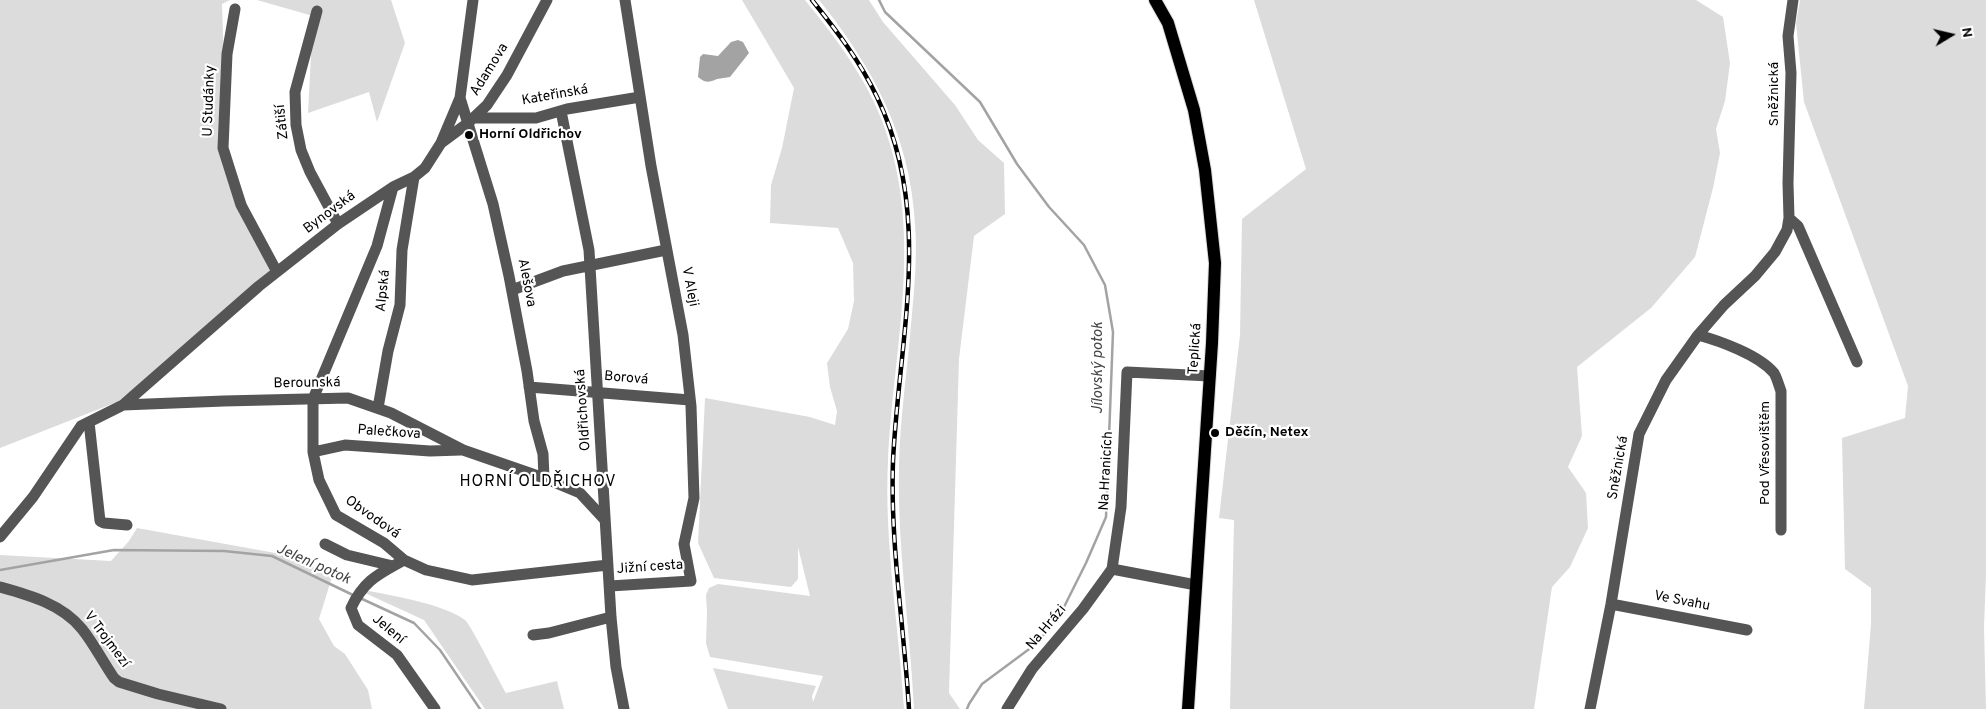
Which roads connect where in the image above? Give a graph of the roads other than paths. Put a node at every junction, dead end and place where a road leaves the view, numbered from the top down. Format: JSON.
{"nodes":[{"id":1,"x":473,"y":0,"type":"edge"},
{"id":2,"x":547,"y":0,"type":"edge"},
{"id":3,"x":625,"y":0,"type":"edge"},
{"id":4,"x":1155,"y":0,"type":"edge"},
{"id":5,"x":1793,"y":0,"type":"edge"},
{"id":6,"x":235,"y":9,"type":"dead end"},
{"id":7,"x":317,"y":11,"type":"dead end"},
{"id":8,"x":640,"y":97,"type":"junction"},
{"id":9,"x":460,"y":98,"type":"junction"},
{"id":10,"x":561,"y":111,"type":"junction"},
{"id":11,"x":471,"y":120,"type":"junction"},
{"id":12,"x":442,"y":143,"type":"junction"},
{"id":13,"x":414,"y":176,"type":"junction"},
{"id":14,"x":393,"y":187,"type":"junction"},
{"id":15,"x":1789,"y":218,"type":"junction"},
{"id":16,"x":338,"y":224,"type":"junction"},
{"id":17,"x":666,"y":250,"type":"junction"},
{"id":18,"x":590,"y":266,"type":"junction"},
{"id":19,"x":277,"y":272,"type":"junction"},
{"id":20,"x":512,"y":290,"type":"junction"},
{"id":21,"x":1698,"y":335,"type":"junction"},
{"id":22,"x":1857,"y":362,"type":"dead end"},
{"id":23,"x":1210,"y":376,"type":"junction"},
{"id":24,"x":529,"y":387,"type":"junction"},
{"id":25,"x":599,"y":392,"type":"junction"},
{"id":26,"x":313,"y":399,"type":"junction"},
{"id":27,"x":690,"y":400,"type":"junction"},
{"id":28,"x":123,"y":405,"type":"junction"},
{"id":29,"x":378,"y":408,"type":"junction"},
{"id":30,"x":89,"y":422,"type":"junction"},
{"id":31,"x":463,"y":450,"type":"junction"},
{"id":32,"x":313,"y":452,"type":"junction"},
{"id":33,"x":544,"y":478,"type":"junction"},
{"id":34,"x":605,"y":520,"type":"junction"},
{"id":35,"x":127,"y":525,"type":"dead end"},
{"id":36,"x":1781,"y":530,"type":"dead end"},
{"id":37,"x":0,"y":537,"type":"edge"},
{"id":38,"x":325,"y":544,"type":"dead end"},
{"id":39,"x":404,"y":560,"type":"junction"},
{"id":40,"x":608,"y":564,"type":"junction"},
{"id":41,"x":393,"y":566,"type":"junction"},
{"id":42,"x":1112,"y":568,"type":"junction"},
{"id":43,"x":691,"y":581,"type":"joint"},
{"id":44,"x":1196,"y":585,"type":"junction"},
{"id":45,"x":610,"y":586,"type":"junction"},
{"id":46,"x":0,"y":587,"type":"edge"},
{"id":47,"x":1611,"y":604,"type":"junction"},
{"id":48,"x":611,"y":617,"type":"junction"},
{"id":49,"x":1747,"y":630,"type":"dead end"},
{"id":50,"x":533,"y":635,"type":"dead end"},
{"id":51,"x":221,"y":709,"type":"edge"},
{"id":52,"x":435,"y":709,"type":"edge"},
{"id":53,"x":624,"y":709,"type":"edge"},
{"id":54,"x":1007,"y":709,"type":"edge"},
{"id":55,"x":1188,"y":709,"type":"edge"},
{"id":56,"x":1590,"y":709,"type":"edge"}],
"edges":[{"from":1,"to":9,"type":"street","name":"Bynovská"},
{"from":2,"to":11,"type":"street","name":"Adamova"},
{"from":3,"to":8,"type":"street","name":"V Aleji"},
{"from":4,"to":23,"type":"main road","name":"Teplická"},
{"from":5,"to":15,"type":"street","name":"Sněžnická"},
{"from":6,"to":19,"type":"street","name":"U Studánky"},
{"from":7,"to":16,"type":"street","name":"Zátiší"},
{"from":8,"to":10,"type":"street","name":"Kateřinská"},
{"from":8,"to":17,"type":"street","name":"V Aleji"},
{"from":9,"to":11,"type":"street","name":"Alešova"},
{"from":9,"to":12,"type":"street","name":"Bynovská"},
{"from":10,"to":11,"type":"street","name":"Kateřinská"},
{"from":10,"to":18,"type":"street","name":"Oldřichovská"},
{"from":11,"to":12,"type":"street","name":"Adamova"},
{"from":11,"to":20,"type":"street","name":"Alešova"},
{"from":12,"to":13,"type":"street","name":"Bynovská"},
{"from":13,"to":14,"type":"street","name":"Bynovská"},
{"from":13,"to":29,"type":"street","name":"Alpská"},
{"from":14,"to":16,"type":"street","name":"Bynovská"},
{"from":14,"to":26,"type":"street","name":"Obvodová"},
{"from":15,"to":21,"type":"street","name":"Sněžnická"},
{"from":15,"to":22,"type":"street"},
{"from":16,"to":19,"type":"street","name":"Bynovská"},
{"from":17,"to":18,"type":"street"},
{"from":17,"to":27,"type":"street","name":"V Aleji"},
{"from":18,"to":20,"type":"street"},
{"from":18,"to":25,"type":"street","name":"Oldřichovská"},
{"from":19,"to":28,"type":"street","name":"Bynovská"},
{"from":20,"to":24,"type":"street","name":"Alešova"},
{"from":21,"to":36,"type":"street","name":"Pod Vřesovištěm"},
{"from":21,"to":47,"type":"street","name":"Sněžnická"},
{"from":23,"to":42,"type":"street","name":"Na Hranicích"},
{"from":23,"to":44,"type":"main road","name":"Teplická"},
{"from":24,"to":25,"type":"street","name":"Borová"},
{"from":24,"to":33,"type":"street","name":"Alešova"},
{"from":25,"to":27,"type":"street","name":"Borová"},
{"from":25,"to":34,"type":"street","name":"Oldřichovská"},
{"from":26,"to":28,"type":"street","name":"Berounská"},
{"from":26,"to":29,"type":"street","name":"Berounská"},
{"from":26,"to":32,"type":"street","name":"Obvodová"},
{"from":27,"to":43,"type":"street","name":"V Aleji"},
{"from":28,"to":30,"type":"street","name":"Berounská"},
{"from":29,"to":31,"type":"street","name":"Berounská"},
{"from":30,"to":35,"type":"street"},
{"from":30,"to":37,"type":"street","name":"Berounská"},
{"from":31,"to":32,"type":"street","name":"Palečkova"},
{"from":31,"to":33,"type":"street","name":"Berounská"},
{"from":32,"to":39,"type":"street","name":"Obvodová"},
{"from":33,"to":34,"type":"street","name":"Berounská"},
{"from":34,"to":40,"type":"street","name":"Oldřichovská"},
{"from":38,"to":41,"type":"street"},
{"from":39,"to":40,"type":"street","name":"Obvodová"},
{"from":39,"to":41,"type":"street","name":"Jelení"},
{"from":40,"to":45,"type":"street","name":"Oldřichovská"},
{"from":41,"to":52,"type":"street","name":"Jelení"},
{"from":42,"to":44,"type":"street"},
{"from":42,"to":54,"type":"street","name":"Na Hrázi"},
{"from":43,"to":45,"type":"street","name":"Jižní cesta"},
{"from":44,"to":55,"type":"main road","name":"Teplická"},
{"from":45,"to":48,"type":"street","name":"Oldřichovská"},
{"from":46,"to":51,"type":"street","name":"V Trojmezí"},
{"from":47,"to":49,"type":"street","name":"Ve Svahu"},
{"from":47,"to":56,"type":"street","name":"Sněžnická"},
{"from":48,"to":50,"type":"street"},
{"from":48,"to":53,"type":"street","name":"Oldřichovská"}]}
